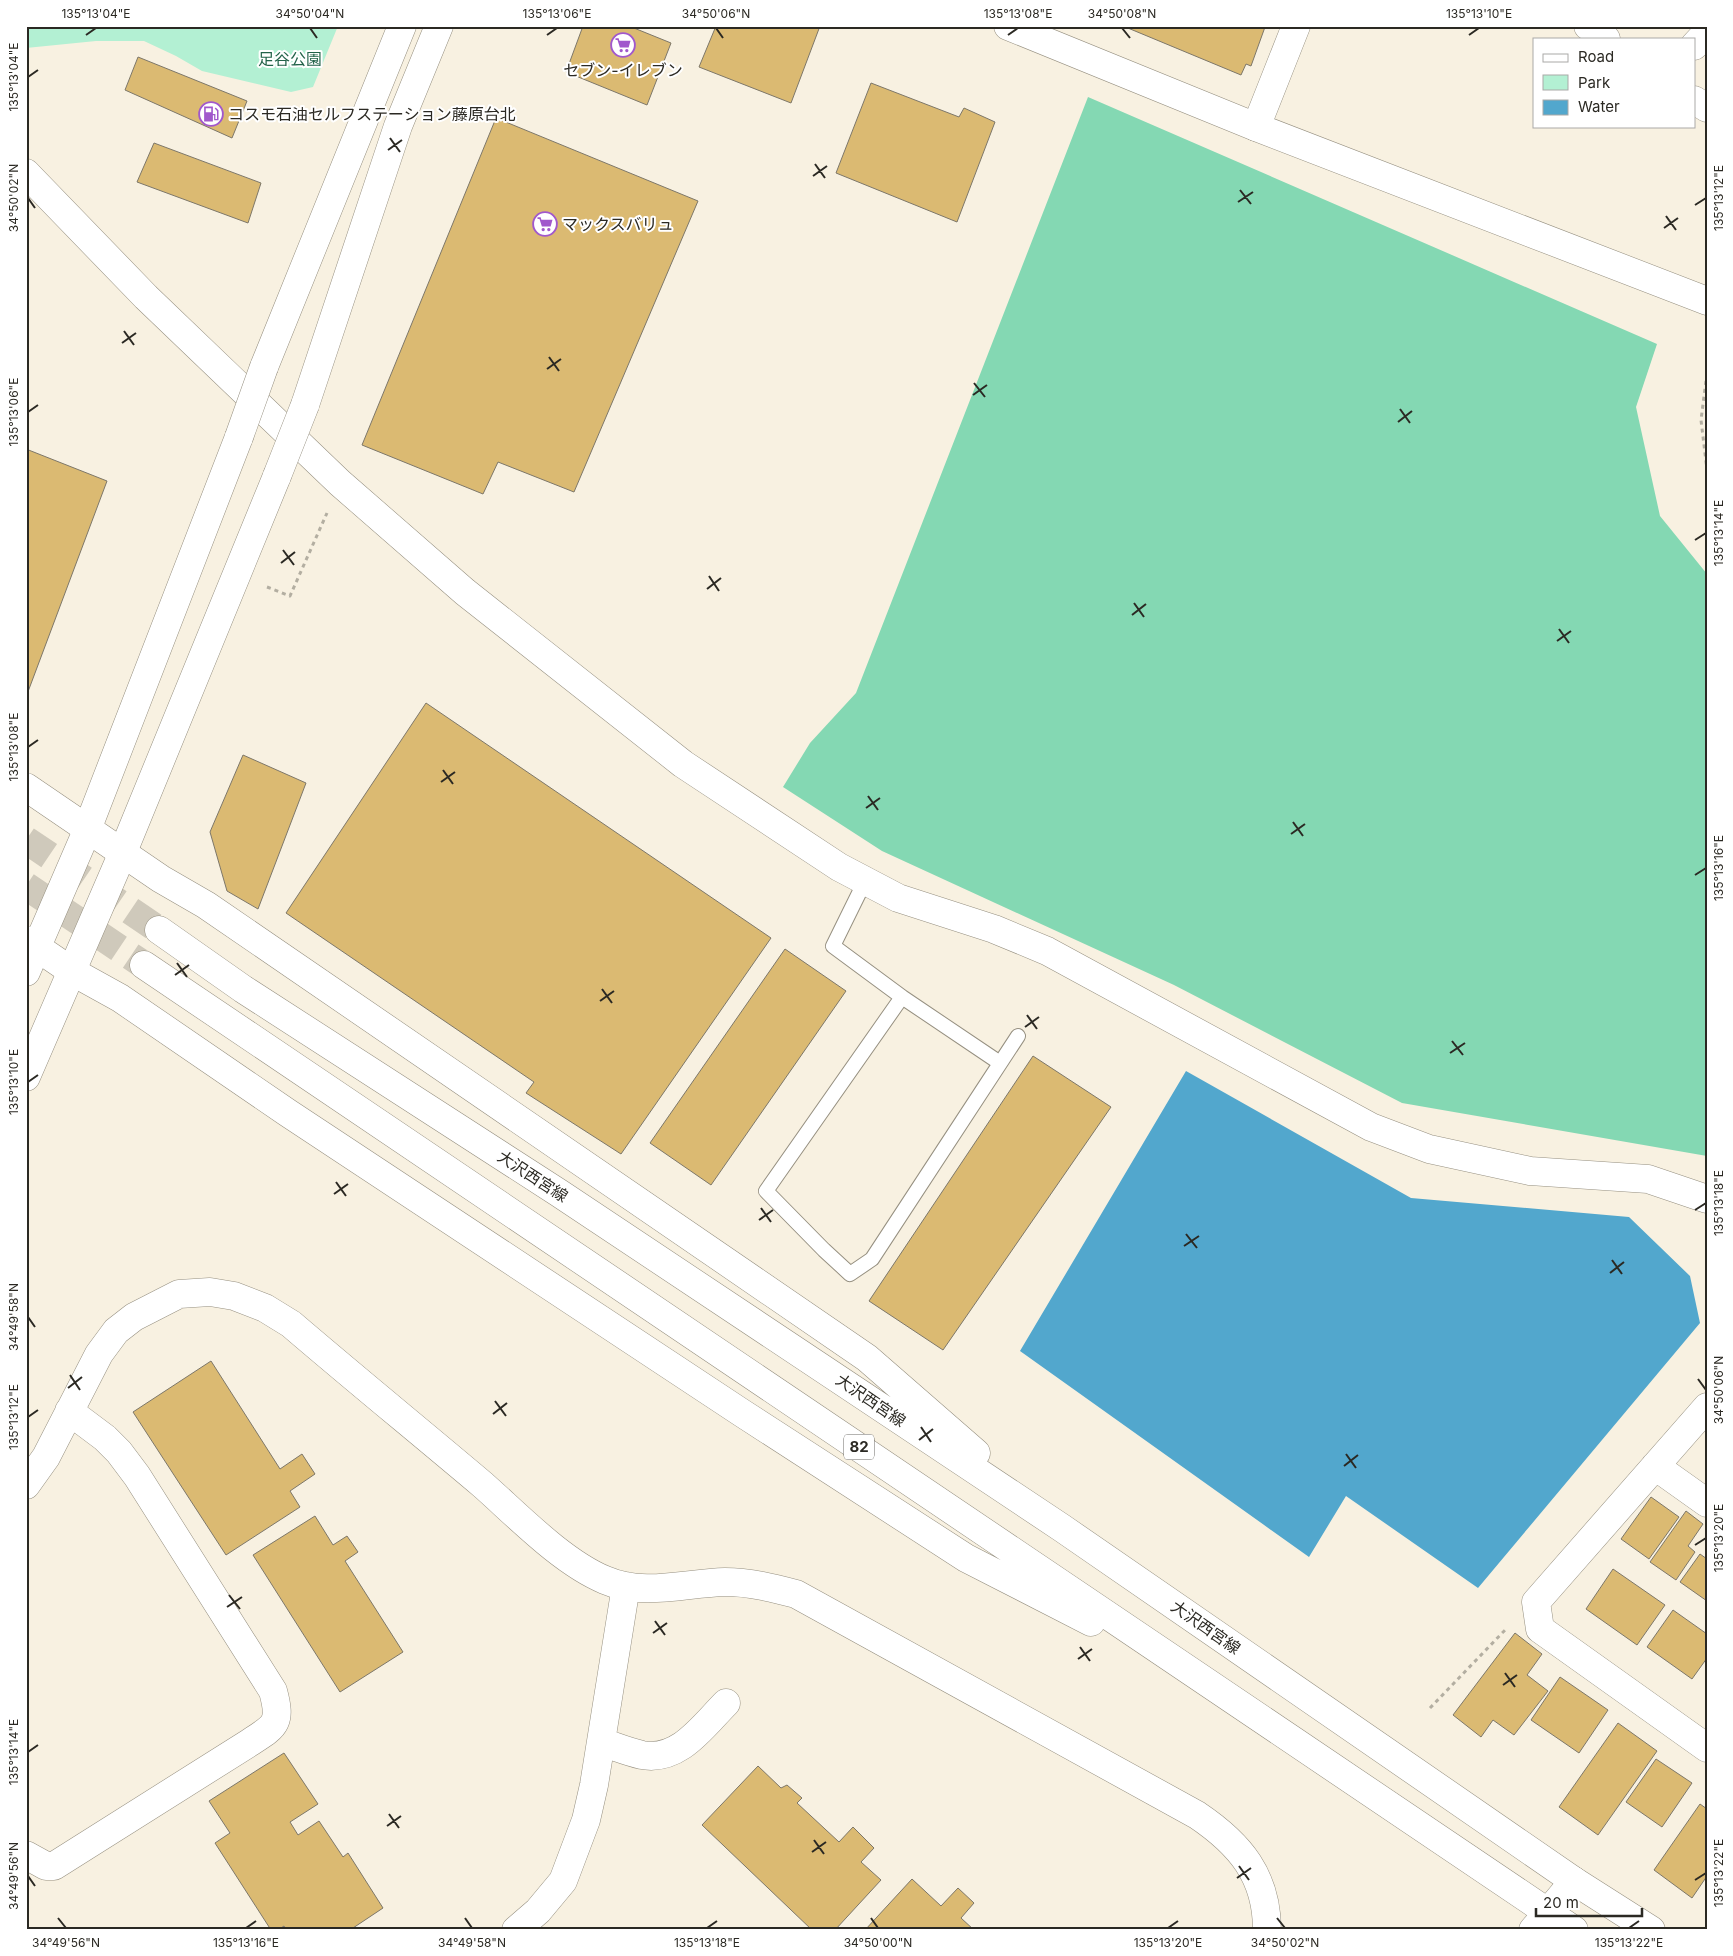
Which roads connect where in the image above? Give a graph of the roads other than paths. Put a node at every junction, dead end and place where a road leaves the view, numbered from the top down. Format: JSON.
{"nodes":[{"id":1,"x":402,"y":26,"type":"edge"},
{"id":2,"x":439,"y":26,"type":"edge"},
{"id":3,"x":1008,"y":26,"type":"edge"},
{"id":4,"x":1296,"y":26,"type":"edge"},
{"id":5,"x":1588,"y":26,"type":"edge"},
{"id":6,"x":1707,"y":32,"type":"edge"},
{"id":7,"x":1605,"y":38,"type":"edge"},
{"id":8,"x":1696,"y":44,"type":"edge"},
{"id":9,"x":1696,"y":101,"type":"edge"},
{"id":10,"x":1707,"y":108,"type":"edge"},
{"id":11,"x":1256,"y":127,"type":"junction"},
{"id":12,"x":26,"y":174,"type":"edge"},
{"id":13,"x":1707,"y":301,"type":"edge"},
{"id":14,"x":26,"y":787,"type":"edge"},
{"id":15,"x":87,"y":827,"type":"junction"},
{"id":16,"x":123,"y":852,"type":"junction"},
{"id":17,"x":865,"y":880,"type":"junction"},
{"id":18,"x":159,"y":930,"type":"tunnel mouth"},
{"id":19,"x":32,"y":944,"type":"edge"},
{"id":20,"x":144,"y":965,"type":"tunnel mouth"},
{"id":21,"x":26,"y":972,"type":"edge"},
{"id":22,"x":73,"y":972,"type":"junction"},
{"id":23,"x":902,"y":997,"type":"junction"},
{"id":24,"x":1018,"y":1036,"type":"dead end"},
{"id":25,"x":1000,"y":1063,"type":"junction"},
{"id":26,"x":26,"y":1076,"type":"edge"},
{"id":27,"x":1707,"y":1199,"type":"edge"},
{"id":28,"x":1707,"y":1407,"type":"edge"},
{"id":29,"x":69,"y":1411,"type":"junction"},
{"id":30,"x":1655,"y":1466,"type":"junction"},
{"id":31,"x":26,"y":1486,"type":"edge"},
{"id":32,"x":1707,"y":1502,"type":"edge"},
{"id":33,"x":1062,"y":1528,"type":"junction"},
{"id":34,"x":626,"y":1586,"type":"junction"},
{"id":35,"x":1186,"y":1670,"type":"junction"},
{"id":36,"x":726,"y":1703,"type":"dead end"},
{"id":37,"x":601,"y":1742,"type":"junction"},
{"id":38,"x":1707,"y":1748,"type":"edge"},
{"id":39,"x":26,"y":1855,"type":"edge"},
{"id":40,"x":1574,"y":1881,"type":"junction"},
{"id":41,"x":1541,"y":1921,"type":"edge"},
{"id":42,"x":516,"y":1930,"type":"edge"},
{"id":43,"x":1267,"y":1930,"type":"edge"},
{"id":44,"x":1574,"y":1930,"type":"edge"},
{"id":45,"x":1650,"y":1930,"type":"edge"}],
"edges":[{"from":1,"to":15,"type":"street","bridge":true},
{"from":2,"to":16,"type":"street","bridge":true},
{"from":3,"to":11,"type":"street"},
{"from":4,"to":11,"type":"street"},
{"from":5,"to":7,"type":"street"},
{"from":6,"to":8,"type":"street"},
{"from":9,"to":10,"type":"street"},
{"from":11,"to":13,"type":"street"},
{"from":12,"to":17,"type":"street"},
{"from":14,"to":15,"type":"street"},
{"from":15,"to":16,"type":"street"},
{"from":15,"to":19,"type":"street"},
{"from":16,"to":22,"type":"street"},
{"from":16,"to":33,"type":"street"},
{"from":17,"to":23,"type":"lane"},
{"from":17,"to":27,"type":"street"},
{"from":18,"to":33,"type":"street","name":"大沢西宮線"},
{"from":19,"to":21,"type":"street"},
{"from":19,"to":22,"type":"street"},
{"from":20,"to":35,"type":"street","number":"82"},
{"from":22,"to":26,"type":"street"},
{"from":22,"to":35,"type":"street"},
{"from":23,"to":25,"type":"lane"},
{"from":23,"to":25,"type":"lane"},
{"from":24,"to":25,"type":"lane"},
{"from":28,"to":30,"type":"street"},
{"from":29,"to":31,"type":"street"},
{"from":29,"to":34,"type":"street"},
{"from":29,"to":39,"type":"street"},
{"from":30,"to":32,"type":"street"},
{"from":30,"to":38,"type":"street"},
{"from":33,"to":40,"type":"street","name":"大沢西宮線"},
{"from":34,"to":37,"type":"street"},
{"from":34,"to":43,"type":"street"},
{"from":35,"to":41,"type":"street","number":"82"},
{"from":36,"to":37,"type":"street"},
{"from":37,"to":42,"type":"street"},
{"from":40,"to":41,"type":"street"},
{"from":40,"to":45,"type":"street","name":"大沢西宮線"},
{"from":41,"to":44,"type":"street","number":"82"}]}
